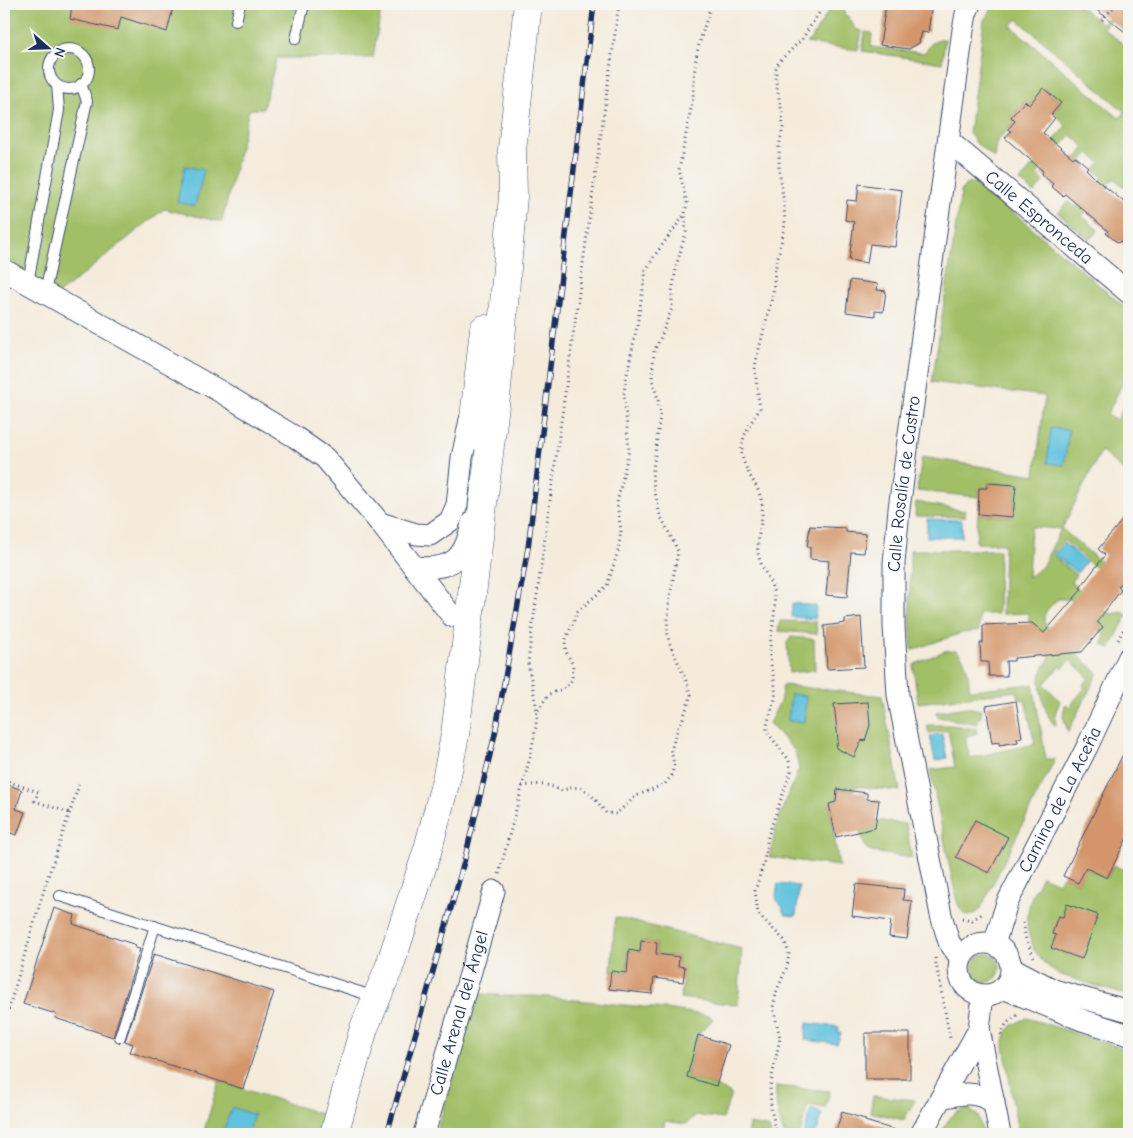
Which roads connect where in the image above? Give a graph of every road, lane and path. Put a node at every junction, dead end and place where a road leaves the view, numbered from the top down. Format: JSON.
{"nodes":[{"id":1,"x":240,"y":4,"type":"edge"},
{"id":2,"x":304,"y":4,"type":"edge"},
{"id":3,"x":528,"y":4,"type":"edge"},
{"id":4,"x":619,"y":4,"type":"edge"},
{"id":5,"x":711,"y":4,"type":"edge"},
{"id":6,"x":825,"y":4,"type":"edge"},
{"id":7,"x":970,"y":4,"type":"edge"},
{"id":8,"x":1116,"y":4,"type":"edge"},
{"id":9,"x":1102,"y":20,"type":"dead end"},
{"id":10,"x":236,"y":22,"type":"dead end"},
{"id":11,"x":296,"y":39,"type":"dead end"},
{"id":12,"x":57,"y":84,"type":"junction"},
{"id":13,"x":81,"y":84,"type":"junction"},
{"id":14,"x":949,"y":141,"type":"junction"},
{"id":15,"x":685,"y":214,"type":"junction"},
{"id":16,"x":4,"y":270,"type":"edge"},
{"id":17,"x":36,"y":288,"type":"junction"},
{"id":18,"x":1129,"y":293,"type":"edge"},
{"id":19,"x":489,"y":368,"type":"junction"},
{"id":20,"x":380,"y":523,"type":"junction"},
{"id":21,"x":430,"y":535,"type":"junction"},
{"id":22,"x":459,"y":556,"type":"junction"},
{"id":23,"x":414,"y":567,"type":"junction"},
{"id":24,"x":452,"y":616,"type":"junction"},
{"id":25,"x":1129,"y":619,"type":"edge"},
{"id":26,"x":1123,"y":650,"type":"edge"},
{"id":27,"x":537,"y":710,"type":"junction"},
{"id":28,"x":455,"y":735,"type":"junction"},
{"id":29,"x":4,"y":780,"type":"edge"},
{"id":30,"x":79,"y":785,"type":"dead end"},
{"id":31,"x":522,"y":786,"type":"junction"},
{"id":32,"x":70,"y":813,"type":"junction"},
{"id":33,"x":494,"y":891,"type":"joint"},
{"id":34,"x":60,"y":896,"type":"dead end"},
{"id":35,"x":985,"y":908,"type":"dead end"},
{"id":36,"x":959,"y":914,"type":"dead end"},
{"id":37,"x":1024,"y":921,"type":"dead end"},
{"id":38,"x":155,"y":926,"type":"junction"},
{"id":39,"x":994,"y":944,"type":"junction"},
{"id":40,"x":961,"y":959,"type":"junction"},
{"id":41,"x":1036,"y":959,"type":"dead end"},
{"id":42,"x":1012,"y":968,"type":"junction"},
{"id":43,"x":993,"y":992,"type":"junction"},
{"id":44,"x":376,"y":997,"type":"junction"},
{"id":45,"x":1129,"y":1011,"type":"edge"},
{"id":46,"x":1021,"y":1014,"type":"dead end"},
{"id":47,"x":4,"y":1024,"type":"edge"},
{"id":48,"x":979,"y":1029,"type":"junction"},
{"id":49,"x":1129,"y":1035,"type":"edge"},
{"id":50,"x":120,"y":1037,"type":"dead end"},
{"id":51,"x":1001,"y":1038,"type":"dead end"},
{"id":52,"x":941,"y":1098,"type":"junction"},
{"id":53,"x":994,"y":1102,"type":"junction"},
{"id":54,"x":334,"y":1134,"type":"edge"},
{"id":55,"x":424,"y":1134,"type":"edge"},
{"id":56,"x":777,"y":1134,"type":"edge"},
{"id":57,"x":921,"y":1134,"type":"edge"},
{"id":58,"x":1000,"y":1134,"type":"edge"}],
"edges":[{"from":1,"to":10,"type":"lane"},
{"from":2,"to":11,"type":"lane"},
{"from":3,"to":19,"type":"street"},
{"from":4,"to":27,"type":"path"},
{"from":5,"to":15,"type":"path"},
{"from":6,"to":56,"type":"path"},
{"from":7,"to":14,"type":"street","name":"Calle Rosalía de Castro"},
{"from":8,"to":9,"type":"path"},
{"from":12,"to":13,"type":"lane"},
{"from":12,"to":13,"type":"lane"},
{"from":12,"to":17,"type":"lane"},
{"from":13,"to":17,"type":"lane"},
{"from":14,"to":18,"type":"street","name":"Calle Espronceda"},
{"from":14,"to":40,"type":"street","name":"Calle Rosalía de Castro"},
{"from":15,"to":27,"type":"path"},
{"from":15,"to":31,"type":"path"},
{"from":16,"to":17,"type":"street"},
{"from":17,"to":20,"type":"street"},
{"from":19,"to":21,"type":"street"},
{"from":19,"to":22,"type":"street"},
{"from":19,"to":28,"type":"street"},
{"from":20,"to":21,"type":"street"},
{"from":20,"to":23,"type":"street"},
{"from":21,"to":22,"type":"street"},
{"from":22,"to":23,"type":"street"},
{"from":22,"to":24,"type":"street"},
{"from":22,"to":28,"type":"street"},
{"from":23,"to":24,"type":"street"},
{"from":24,"to":44,"type":"street"},
{"from":25,"to":26,"type":"path"},
{"from":26,"to":39,"type":"street","name":"Camino de La Aceña"},
{"from":27,"to":31,"type":"path"},
{"from":28,"to":44,"type":"street"},
{"from":29,"to":32,"type":"path"},
{"from":30,"to":32,"type":"path"},
{"from":31,"to":33,"type":"path"},
{"from":32,"to":47,"type":"path"},
{"from":33,"to":55,"type":"street","name":"Calle Arenal del Ángel"},
{"from":34,"to":38,"type":"lane"},
{"from":35,"to":36,"type":"path"},
{"from":37,"to":41,"type":"path"},
{"from":38,"to":44,"type":"lane"},
{"from":38,"to":50,"type":"lane"},
{"from":39,"to":40,"type":"street"},
{"from":39,"to":42,"type":"street"},
{"from":40,"to":43,"type":"street"},
{"from":42,"to":43,"type":"street"},
{"from":42,"to":45,"type":"street"},
{"from":43,"to":48,"type":"street"},
{"from":43,"to":49,"type":"street"},
{"from":44,"to":54,"type":"street"},
{"from":46,"to":51,"type":"path"},
{"from":48,"to":52,"type":"street"},
{"from":48,"to":53,"type":"street"},
{"from":52,"to":53,"type":"street"},
{"from":52,"to":57,"type":"street"},
{"from":53,"to":58,"type":"street"}]}
